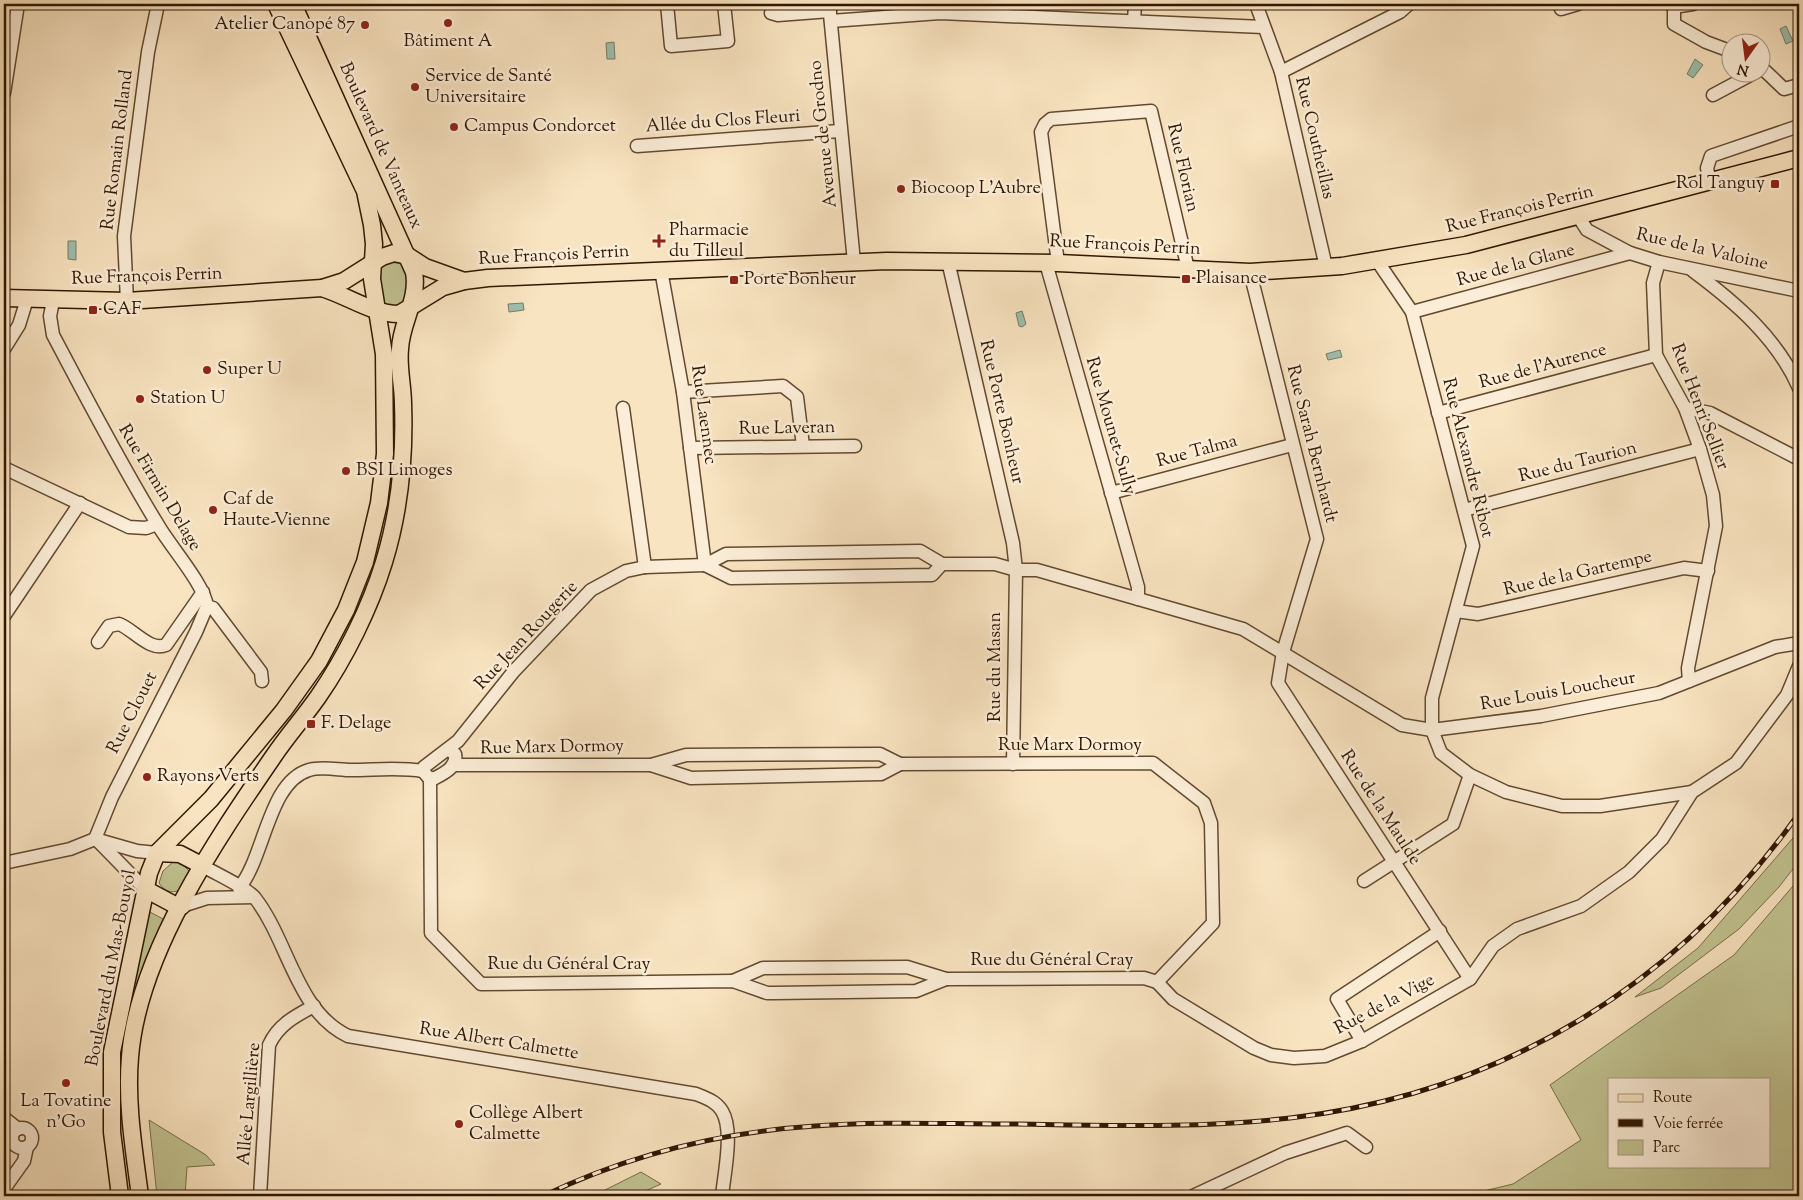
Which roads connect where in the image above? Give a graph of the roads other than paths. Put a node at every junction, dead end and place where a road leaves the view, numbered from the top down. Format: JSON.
{"nodes":[{"id":1,"x":18,"y":4,"type":"edge"},
{"id":2,"x":158,"y":4,"type":"edge"},
{"id":3,"x":276,"y":4,"type":"edge"},
{"id":4,"x":293,"y":4,"type":"edge"},
{"id":5,"x":667,"y":4,"type":"edge"},
{"id":6,"x":724,"y":4,"type":"edge"},
{"id":7,"x":1040,"y":4,"type":"edge"},
{"id":8,"x":1135,"y":4,"type":"edge"},
{"id":9,"x":1256,"y":4,"type":"edge"},
{"id":10,"x":1410,"y":4,"type":"edge"},
{"id":11,"x":1560,"y":4,"type":"edge"},
{"id":12,"x":1578,"y":4,"type":"edge"},
{"id":13,"x":1693,"y":4,"type":"edge"},
{"id":14,"x":1674,"y":6,"type":"edge"},
{"id":15,"x":939,"y":8,"type":"edge"},
{"id":16,"x":830,"y":12,"type":"edge"},
{"id":17,"x":771,"y":13,"type":"dead end"},
{"id":18,"x":1040,"y":17,"type":"junction"},
{"id":19,"x":1134,"y":21,"type":"junction"},
{"id":20,"x":9,"y":24,"type":"edge"},
{"id":21,"x":1263,"y":27,"type":"junction"},
{"id":22,"x":1720,"y":47,"type":"edge"},
{"id":23,"x":1281,"y":72,"type":"junction"},
{"id":24,"x":1770,"y":77,"type":"edge"},
{"id":25,"x":1736,"y":82,"type":"edge"},
{"id":26,"x":1799,"y":85,"type":"edge"},
{"id":27,"x":4,"y":93,"type":"edge"},
{"id":28,"x":1713,"y":95,"type":"dead end"},
{"id":29,"x":1799,"y":126,"type":"edge"},
{"id":30,"x":840,"y":132,"type":"junction"},
{"id":31,"x":637,"y":146,"type":"dead end"},
{"id":32,"x":1799,"y":158,"type":"edge"},
{"id":33,"x":1772,"y":164,"type":"junction"},
{"id":34,"x":1799,"y":164,"type":"edge"},
{"id":35,"x":1710,"y":181,"type":"junction"},
{"id":36,"x":1578,"y":216,"type":"junction"},
{"id":37,"x":1630,"y":253,"type":"junction"},
{"id":38,"x":408,"y":256,"type":"junction"},
{"id":39,"x":948,"y":261,"type":"junction"},
{"id":40,"x":854,"y":262,"type":"junction"},
{"id":41,"x":1378,"y":262,"type":"junction"},
{"id":42,"x":1659,"y":262,"type":"junction"},
{"id":43,"x":1052,"y":263,"type":"junction"},
{"id":44,"x":372,"y":266,"type":"junction"},
{"id":45,"x":1326,"y":267,"type":"junction"},
{"id":46,"x":1689,"y":268,"type":"junction"},
{"id":47,"x":1188,"y":269,"type":"junction"},
{"id":48,"x":661,"y":270,"type":"junction"},
{"id":49,"x":1250,"y":272,"type":"junction"},
{"id":50,"x":464,"y":280,"type":"junction"},
{"id":51,"x":322,"y":288,"type":"junction"},
{"id":52,"x":1799,"y":291,"type":"edge"},
{"id":53,"x":4,"y":298,"type":"edge"},
{"id":54,"x":27,"y":299,"type":"junction"},
{"id":55,"x":54,"y":301,"type":"junction"},
{"id":56,"x":127,"y":301,"type":"junction"},
{"id":57,"x":411,"y":308,"type":"junction"},
{"id":58,"x":377,"y":311,"type":"junction"},
{"id":59,"x":1412,"y":312,"type":"junction"},
{"id":60,"x":4,"y":349,"type":"edge"},
{"id":61,"x":1656,"y":355,"type":"junction"},
{"id":62,"x":1799,"y":388,"type":"edge"},
{"id":63,"x":683,"y":392,"type":"junction"},
{"id":64,"x":623,"y":408,"type":"dead end"},
{"id":65,"x":1685,"y":408,"type":"junction"},
{"id":66,"x":1438,"y":413,"type":"junction"},
{"id":67,"x":1292,"y":445,"type":"junction"},
{"id":68,"x":802,"y":446,"type":"junction"},
{"id":69,"x":855,"y":446,"type":"dead end"},
{"id":70,"x":690,"y":448,"type":"junction"},
{"id":71,"x":1700,"y":449,"type":"junction"},
{"id":72,"x":1799,"y":459,"type":"edge"},
{"id":73,"x":4,"y":468,"type":"edge"},
{"id":74,"x":1111,"y":492,"type":"junction"},
{"id":75,"x":80,"y":503,"type":"junction"},
{"id":76,"x":1464,"y":510,"type":"junction"},
{"id":77,"x":157,"y":524,"type":"junction"},
{"id":78,"x":942,"y":564,"type":"junction"},
{"id":79,"x":705,"y":565,"type":"junction"},
{"id":80,"x":645,"y":567,"type":"junction"},
{"id":81,"x":1016,"y":570,"type":"junction"},
{"id":82,"x":1708,"y":571,"type":"junction"},
{"id":83,"x":203,"y":592,"type":"junction"},
{"id":84,"x":1138,"y":599,"type":"junction"},
{"id":85,"x":207,"y":606,"type":"junction"},
{"id":86,"x":1456,"y":612,"type":"junction"},
{"id":87,"x":4,"y":616,"type":"edge"},
{"id":88,"x":98,"y":642,"type":"dead end"},
{"id":89,"x":1799,"y":643,"type":"edge"},
{"id":90,"x":1284,"y":652,"type":"junction"},
{"id":91,"x":1799,"y":666,"type":"edge"},
{"id":92,"x":262,"y":681,"type":"dead end"},
{"id":93,"x":1689,"y":681,"type":"junction"},
{"id":94,"x":1432,"y":730,"type":"junction"},
{"id":95,"x":449,"y":750,"type":"junction"},
{"id":96,"x":900,"y":764,"type":"junction"},
{"id":97,"x":1014,"y":764,"type":"junction"},
{"id":98,"x":454,"y":765,"type":"junction"},
{"id":99,"x":651,"y":765,"type":"junction"},
{"id":100,"x":426,"y":772,"type":"junction"},
{"id":101,"x":1470,"y":776,"type":"junction"},
{"id":102,"x":1692,"y":792,"type":"junction"},
{"id":103,"x":95,"y":839,"type":"junction"},
{"id":104,"x":157,"y":853,"type":"junction"},
{"id":105,"x":4,"y":863,"type":"edge"},
{"id":106,"x":1396,"y":863,"type":"junction"},
{"id":107,"x":203,"y":866,"type":"junction"},
{"id":108,"x":1364,"y":881,"type":"dead end"},
{"id":109,"x":240,"y":888,"type":"junction"},
{"id":110,"x":145,"y":889,"type":"junction"},
{"id":111,"x":254,"y":897,"type":"junction"},
{"id":112,"x":177,"y":905,"type":"junction"},
{"id":113,"x":1440,"y":931,"type":"junction"},
{"id":114,"x":946,"y":979,"type":"junction"},
{"id":115,"x":1470,"y":979,"type":"junction"},
{"id":116,"x":733,"y":981,"type":"junction"},
{"id":117,"x":1157,"y":982,"type":"junction"},
{"id":118,"x":314,"y":1006,"type":"junction"},
{"id":119,"x":1362,"y":1041,"type":"junction"},
{"id":120,"x":4,"y":1118,"type":"edge"},
{"id":121,"x":18,"y":1129,"type":"junction"},
{"id":122,"x":8,"y":1142,"type":"edge"},
{"id":123,"x":1366,"y":1146,"type":"dead end"},
{"id":124,"x":27,"y":1147,"type":"junction"},
{"id":125,"x":4,"y":1189,"type":"edge"},
{"id":126,"x":120,"y":1196,"type":"edge"},
{"id":127,"x":140,"y":1196,"type":"edge"},
{"id":128,"x":260,"y":1196,"type":"edge"},
{"id":129,"x":722,"y":1196,"type":"edge"},
{"id":130,"x":1194,"y":1196,"type":"edge"}],
"edges":[{"from":1,"to":20,"type":"street"},
{"from":2,"to":56,"type":"street","name":"Rue Romain Rolland"},
{"from":3,"to":44,"type":"main road","name":"Boulevard de Vanteaux"},
{"from":4,"to":38,"type":"main road","name":"Boulevard de Vanteaux"},
{"from":5,"to":6,"type":"street"},
{"from":7,"to":18,"type":"street"},
{"from":8,"to":19,"type":"street"},
{"from":9,"to":21,"type":"street"},
{"from":10,"to":23,"type":"street","name":"Rue Coutheillas"},
{"from":11,"to":12,"type":"street"},
{"from":13,"to":14,"type":"street"},
{"from":14,"to":22,"type":"street"},
{"from":15,"to":16,"type":"street"},
{"from":15,"to":18,"type":"street"},
{"from":16,"to":17,"type":"street"},
{"from":16,"to":30,"type":"street","name":"Avenue de Grodno"},
{"from":18,"to":19,"type":"street"},
{"from":19,"to":21,"type":"street"},
{"from":20,"to":27,"type":"street"},
{"from":21,"to":23,"type":"street"},
{"from":23,"to":45,"type":"street","name":"Rue Coutheillas"},
{"from":24,"to":26,"type":"street"},
{"from":25,"to":28,"type":"street"},
{"from":29,"to":35,"type":"street"},
{"from":30,"to":31,"type":"street","name":"Allée du Clos Fleuri"},
{"from":30,"to":40,"type":"street","name":"Avenue de Grodno"},
{"from":32,"to":33,"type":"main road"},
{"from":33,"to":34,"type":"main road"},
{"from":33,"to":35,"type":"main road","name":"Rue François Perrin"},
{"from":35,"to":36,"type":"main road","name":"Rue François Perrin"},
{"from":36,"to":37,"type":"street","name":"Rue de la Valoine"},
{"from":36,"to":41,"type":"main road","name":"Rue François Perrin"},
{"from":37,"to":42,"type":"street","name":"Rue de la Valoine"},
{"from":37,"to":59,"type":"street","name":"Rue de la Glane"},
{"from":38,"to":44,"type":"main road","name":"Rue François Perrin"},
{"from":38,"to":50,"type":"main road","name":"Rue François Perrin"},
{"from":38,"to":57,"type":"main road","name":"Boulevard de Vanteaux"},
{"from":39,"to":40,"type":"main road","name":"Rue François Perrin"},
{"from":39,"to":43,"type":"main road","name":"Rue François Perrin"},
{"from":39,"to":81,"type":"street","name":"Rue Porte Bonheur"},
{"from":40,"to":48,"type":"main road","name":"Rue François Perrin"},
{"from":41,"to":45,"type":"main road","name":"Rue François Perrin"},
{"from":41,"to":59,"type":"street","name":"Rue Alexandre Ribot"},
{"from":42,"to":46,"type":"street","name":"Rue de la Valoine"},
{"from":42,"to":61,"type":"street","name":"Rue Henri Sellier"},
{"from":43,"to":47,"type":"main road","name":"Rue François Perrin"},
{"from":43,"to":47,"type":"street","name":"Rue Florian"},
{"from":43,"to":74,"type":"street","name":"Rue Mounet-Sully"},
{"from":44,"to":51,"type":"main road","name":"Rue François Perrin"},
{"from":44,"to":58,"type":"main road","name":"Boulevard de Vanteaux"},
{"from":45,"to":49,"type":"main road","name":"Rue François Perrin"},
{"from":46,"to":52,"type":"street","name":"Rue de la Valoine"},
{"from":46,"to":62,"type":"street"},
{"from":47,"to":49,"type":"main road","name":"Rue François Perrin"},
{"from":48,"to":50,"type":"main road","name":"Rue François Perrin"},
{"from":48,"to":63,"type":"street","name":"Rue Laennec"},
{"from":49,"to":67,"type":"street","name":"Rue Sarah Bernhardt"},
{"from":50,"to":57,"type":"main road","name":"Rue François Perrin"},
{"from":51,"to":56,"type":"main road","name":"Rue François Perrin"},
{"from":51,"to":58,"type":"main road","name":"Rue François Perrin"},
{"from":53,"to":54,"type":"main road","name":"Rue François Perrin"},
{"from":54,"to":55,"type":"main road","name":"Rue François Perrin"},
{"from":54,"to":60,"type":"street"},
{"from":55,"to":56,"type":"main road","name":"Rue François Perrin"},
{"from":55,"to":77,"type":"street","name":"Rue Firmin Delage"},
{"from":57,"to":58,"type":"main road","name":"Rue François Perrin"},
{"from":57,"to":107,"type":"main road","name":"Boulevard du Mas-Bouyol"},
{"from":58,"to":104,"type":"main road","name":"Boulevard du Mas-Bouyol"},
{"from":59,"to":66,"type":"street","name":"Rue Alexandre Ribot"},
{"from":61,"to":65,"type":"street","name":"Rue Henri Sellier"},
{"from":61,"to":66,"type":"street","name":"Rue de l'Aurence"},
{"from":63,"to":68,"type":"street"},
{"from":63,"to":70,"type":"street","name":"Rue Laennec"},
{"from":64,"to":80,"type":"street"},
{"from":65,"to":71,"type":"street","name":"Rue Henri Sellier"},
{"from":65,"to":72,"type":"street"},
{"from":66,"to":76,"type":"street","name":"Rue Alexandre Ribot"},
{"from":67,"to":74,"type":"street","name":"Rue Talma"},
{"from":67,"to":90,"type":"street","name":"Rue Sarah Bernhardt"},
{"from":68,"to":69,"type":"street","name":"Rue Laveran"},
{"from":68,"to":70,"type":"street","name":"Rue Laveran"},
{"from":70,"to":79,"type":"street","name":"Rue Laennec"},
{"from":71,"to":76,"type":"street","name":"Rue du Taurion"},
{"from":71,"to":82,"type":"street","name":"Rue Henri Sellier"},
{"from":73,"to":75,"type":"street"},
{"from":74,"to":84,"type":"street","name":"Rue Mounet-Sully"},
{"from":75,"to":77,"type":"street"},
{"from":75,"to":87,"type":"street"},
{"from":76,"to":86,"type":"street","name":"Rue Alexandre Ribot"},
{"from":77,"to":83,"type":"street","name":"Rue Firmin Delage"},
{"from":78,"to":79,"type":"street","name":"Rue Jean Rougerie"},
{"from":78,"to":79,"type":"street","name":"Rue Jean Rougerie"},
{"from":78,"to":81,"type":"street"},
{"from":79,"to":80,"type":"street","name":"Rue Jean Rougerie"},
{"from":80,"to":95,"type":"street","name":"Rue Jean Rougerie"},
{"from":81,"to":84,"type":"street","name":"Rue Louis Loucheur"},
{"from":81,"to":97,"type":"street","name":"Rue du Masan"},
{"from":82,"to":86,"type":"street","name":"Rue de la Gartempe"},
{"from":82,"to":93,"type":"street","name":"Rue Henri Sellier"},
{"from":83,"to":85,"type":"street","name":"Rue Firmin Delage"},
{"from":83,"to":88,"type":"street"},
{"from":84,"to":90,"type":"street","name":"Rue Louis Loucheur"},
{"from":85,"to":92,"type":"street","name":"Rue Firmin Delage"},
{"from":85,"to":103,"type":"street","name":"Rue Clouet"},
{"from":86,"to":94,"type":"street","name":"Rue Alexandre Ribot"},
{"from":89,"to":93,"type":"street","name":"Rue Louis Loucheur"},
{"from":90,"to":94,"type":"street","name":"Rue Louis Loucheur"},
{"from":90,"to":106,"type":"street","name":"Rue de la Maulde"},
{"from":91,"to":102,"type":"street"},
{"from":93,"to":94,"type":"street","name":"Rue Louis Loucheur"},
{"from":94,"to":101,"type":"street"},
{"from":95,"to":98,"type":"street"},
{"from":95,"to":100,"type":"street","name":"Rue Jean Rougerie"},
{"from":96,"to":97,"type":"street","name":"Rue Marx Dormoy"},
{"from":96,"to":99,"type":"street","name":"Rue Marx Dormoy"},
{"from":96,"to":99,"type":"street","name":"Rue Marx Dormoy"},
{"from":97,"to":117,"type":"street","name":"Rue Marx Dormoy"},
{"from":98,"to":99,"type":"street","name":"Rue Marx Dormoy"},
{"from":98,"to":100,"type":"street"},
{"from":100,"to":109,"type":"street"},
{"from":100,"to":116,"type":"street","name":"Rue du Général Cray"},
{"from":101,"to":102,"type":"street"},
{"from":101,"to":106,"type":"street"},
{"from":102,"to":115,"type":"street"},
{"from":103,"to":104,"type":"street"},
{"from":103,"to":105,"type":"street"},
{"from":103,"to":110,"type":"street"},
{"from":104,"to":107,"type":"main road","name":"Rue Albert Calmette"},
{"from":104,"to":110,"type":"main road","name":"Boulevard du Mas-Bouyol"},
{"from":106,"to":108,"type":"street"},
{"from":106,"to":113,"type":"street","name":"Rue de la Maulde"},
{"from":107,"to":109,"type":"street","name":"Rue Albert Calmette"},
{"from":107,"to":112,"type":"main road","name":"Boulevard du Mas-Bouyol"},
{"from":109,"to":111,"type":"street","name":"Rue Albert Calmette"},
{"from":110,"to":112,"type":"main road"},
{"from":110,"to":126,"type":"main road","name":"Boulevard du Mas-Bouyol"},
{"from":111,"to":112,"type":"street"},
{"from":111,"to":118,"type":"street","name":"Rue Albert Calmette"},
{"from":112,"to":127,"type":"main road","name":"Boulevard du Mas-Bouyol"},
{"from":113,"to":115,"type":"street","name":"Rue de la Maulde"},
{"from":113,"to":119,"type":"street"},
{"from":114,"to":116,"type":"street","name":"Rue du Général Cray"},
{"from":114,"to":116,"type":"street","name":"Rue du Général Cray"},
{"from":114,"to":117,"type":"street","name":"Rue du Général Cray"},
{"from":115,"to":119,"type":"street","name":"Rue de la Vige"},
{"from":117,"to":119,"type":"street","name":"Rue de la Vige"},
{"from":118,"to":128,"type":"street","name":"Allée Largillière"},
{"from":118,"to":129,"type":"street","name":"Rue Albert Calmette"},
{"from":120,"to":121,"type":"street"},
{"from":121,"to":122,"type":"street"},
{"from":121,"to":124,"type":"street"},
{"from":122,"to":124,"type":"street"},
{"from":123,"to":130,"type":"street"},
{"from":124,"to":125,"type":"street"}]}
